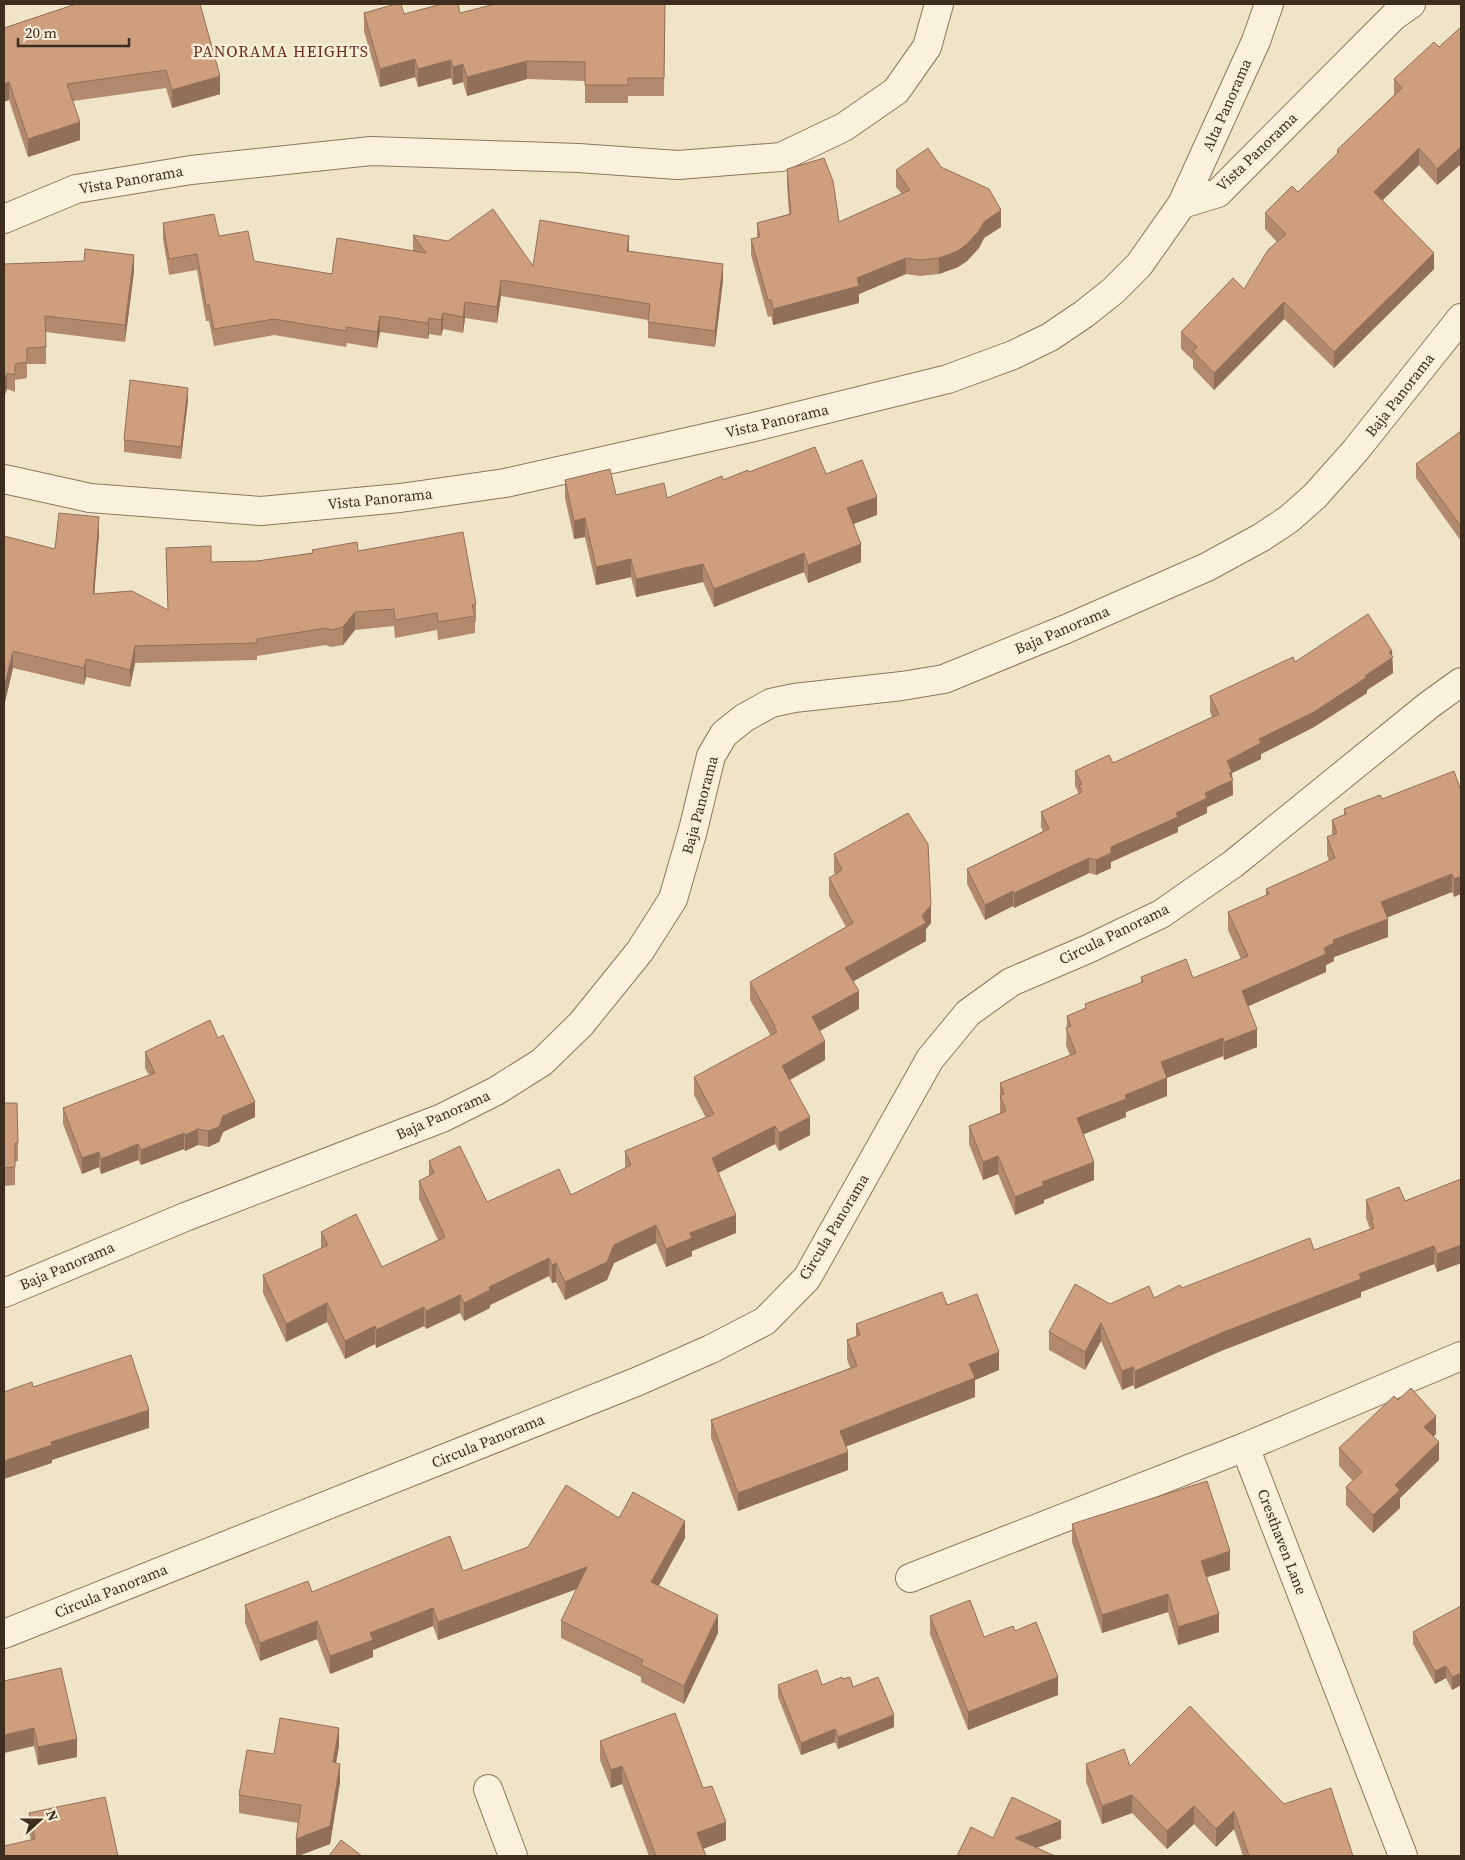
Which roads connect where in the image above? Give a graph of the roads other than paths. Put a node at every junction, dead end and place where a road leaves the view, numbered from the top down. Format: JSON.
{"nodes":[{"id":1,"x":939,"y":4,"type":"edge"},
{"id":2,"x":1269,"y":4,"type":"edge"},
{"id":3,"x":1411,"y":4,"type":"edge"},
{"id":4,"x":1182,"y":204,"type":"junction"},
{"id":5,"x":4,"y":219,"type":"edge"},
{"id":6,"x":1461,"y":318,"type":"edge"},
{"id":7,"x":4,"y":478,"type":"edge"},
{"id":8,"x":1461,"y":682,"type":"edge"},
{"id":9,"x":4,"y":1293,"type":"edge"},
{"id":10,"x":1461,"y":1356,"type":"edge"},
{"id":11,"x":1245,"y":1446,"type":"junction"},
{"id":12,"x":910,"y":1578,"type":"dead end"},
{"id":13,"x":4,"y":1634,"type":"edge"},
{"id":14,"x":488,"y":1789,"type":"dead end"},
{"id":15,"x":513,"y":1856,"type":"edge"},
{"id":16,"x":1403,"y":1856,"type":"edge"}],
"edges":[{"from":1,"to":5,"type":"street","name":"Vista Panorama"},
{"from":2,"to":4,"type":"street","name":"Alta Panorama"},
{"from":3,"to":4,"type":"street","name":"Vista Panorama"},
{"from":4,"to":7,"type":"street","name":"Vista Panorama"},
{"from":6,"to":9,"type":"street","name":"Baja Panorama"},
{"from":8,"to":13,"type":"street","name":"Circula Panorama"},
{"from":10,"to":11,"type":"street"},
{"from":11,"to":12,"type":"street"},
{"from":11,"to":16,"type":"street","name":"Cresthaven Lane"},
{"from":14,"to":15,"type":"street"}]}
